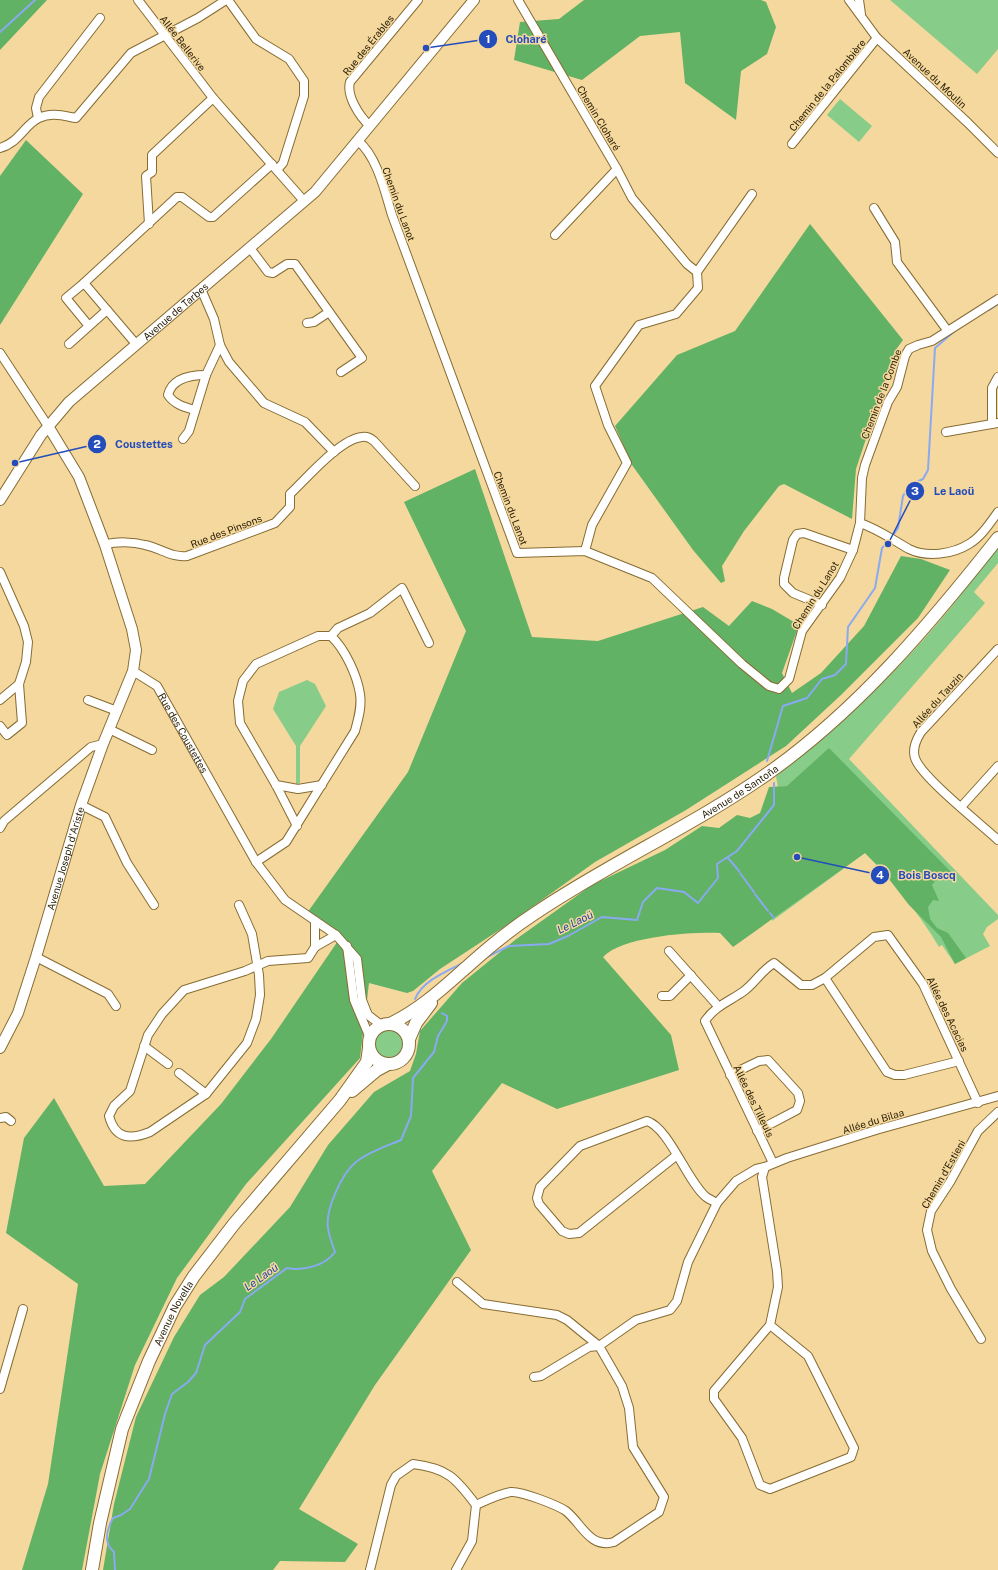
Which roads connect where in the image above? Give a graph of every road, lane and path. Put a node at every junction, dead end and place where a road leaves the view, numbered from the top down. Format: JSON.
{"nodes":[{"id":1,"x":138,"y":0,"type":"edge"},
{"id":2,"x":227,"y":0,"type":"edge"},
{"id":3,"x":418,"y":0,"type":"edge"},
{"id":4,"x":474,"y":0,"type":"edge"},
{"id":5,"x":518,"y":0,"type":"edge"},
{"id":6,"x":849,"y":0,"type":"edge"},
{"id":7,"x":859,"y":0,"type":"edge"},
{"id":8,"x":862,"y":15,"type":"junction"},
{"id":9,"x":100,"y":18,"type":"dead end"},
{"id":10,"x":164,"y":35,"type":"junction"},
{"id":11,"x":877,"y":38,"type":"junction"},
{"id":12,"x":213,"y":98,"type":"junction"},
{"id":13,"x":38,"y":118,"type":"junction"},
{"id":14,"x":370,"y":126,"type":"junction"},
{"id":15,"x":361,"y":138,"type":"junction"},
{"id":16,"x":792,"y":144,"type":"dead end"},
{"id":17,"x":0,"y":148,"type":"edge"},
{"id":18,"x":998,"y":153,"type":"edge"},
{"id":19,"x":274,"y":167,"type":"junction"},
{"id":20,"x":617,"y":168,"type":"junction"},
{"id":21,"x":752,"y":194,"type":"dead end"},
{"id":22,"x":304,"y":201,"type":"junction"},
{"id":23,"x":874,"y":208,"type":"dead end"},
{"id":24,"x":149,"y":224,"type":"junction"},
{"id":25,"x":555,"y":235,"type":"dead end"},
{"id":26,"x":250,"y":248,"type":"junction"},
{"id":27,"x":697,"y":272,"type":"junction"},
{"id":28,"x":84,"y":283,"type":"junction"},
{"id":29,"x":200,"y":289,"type":"junction"},
{"id":30,"x":998,"y":299,"type":"edge"},
{"id":31,"x":107,"y":310,"type":"junction"},
{"id":32,"x":329,"y":312,"type":"junction"},
{"id":33,"x":307,"y":324,"type":"dead end"},
{"id":34,"x":89,"y":326,"type":"junction"},
{"id":35,"x":947,"y":330,"type":"junction"},
{"id":36,"x":69,"y":344,"type":"dead end"},
{"id":37,"x":136,"y":344,"type":"junction"},
{"id":38,"x":220,"y":345,"type":"junction"},
{"id":39,"x":0,"y":353,"type":"edge"},
{"id":40,"x":341,"y":372,"type":"dead end"},
{"id":41,"x":206,"y":375,"type":"junction"},
{"id":42,"x":998,"y":377,"type":"edge"},
{"id":43,"x":195,"y":410,"type":"junction"},
{"id":44,"x":995,"y":423,"type":"edge"},
{"id":45,"x":48,"y":426,"type":"junction"},
{"id":46,"x":946,"y":432,"type":"dead end"},
{"id":47,"x":183,"y":440,"type":"dead end"},
{"id":48,"x":334,"y":452,"type":"junction"},
{"id":49,"x":415,"y":486,"type":"dead end"},
{"id":50,"x":0,"y":500,"type":"edge"},
{"id":51,"x":998,"y":512,"type":"edge"},
{"id":52,"x":860,"y":523,"type":"junction"},
{"id":53,"x":998,"y":538,"type":"edge"},
{"id":54,"x":104,"y":545,"type":"junction"},
{"id":55,"x":853,"y":550,"type":"junction"},
{"id":56,"x":585,"y":551,"type":"junction"},
{"id":57,"x":0,"y":572,"type":"edge"},
{"id":58,"x":822,"y":605,"type":"junction"},
{"id":59,"x":331,"y":636,"type":"junction"},
{"id":60,"x":429,"y":643,"type":"dead end"},
{"id":61,"x":996,"y":654,"type":"edge"},
{"id":62,"x":133,"y":670,"type":"junction"},
{"id":63,"x":19,"y":684,"type":"junction"},
{"id":64,"x":0,"y":700,"type":"edge"},
{"id":65,"x":88,"y":700,"type":"dead end"},
{"id":66,"x":117,"y":711,"type":"junction"},
{"id":67,"x":0,"y":726,"type":"edge"},
{"id":68,"x":109,"y":729,"type":"junction"},
{"id":69,"x":103,"y":744,"type":"junction"},
{"id":70,"x":152,"y":750,"type":"dead end"},
{"id":71,"x":998,"y":766,"type":"edge"},
{"id":72,"x":276,"y":785,"type":"junction"},
{"id":73,"x":322,"y":785,"type":"junction"},
{"id":74,"x":81,"y":805,"type":"junction"},
{"id":75,"x":961,"y":807,"type":"junction"},
{"id":76,"x":297,"y":826,"type":"junction"},
{"id":77,"x":0,"y":828,"type":"edge"},
{"id":78,"x":998,"y":840,"type":"edge"},
{"id":79,"x":256,"y":862,"type":"junction"},
{"id":80,"x":154,"y":905,"type":"dead end"},
{"id":81,"x":239,"y":905,"type":"dead end"},
{"id":82,"x":315,"y":921,"type":"junction"},
{"id":83,"x":336,"y":935,"type":"junction"},
{"id":84,"x":346,"y":945,"type":"junction"},
{"id":85,"x":315,"y":947,"type":"junction"},
{"id":86,"x":670,"y":951,"type":"dead end"},
{"id":87,"x":36,"y":956,"type":"junction"},
{"id":88,"x":258,"y":965,"type":"junction"},
{"id":89,"x":691,"y":975,"type":"junction"},
{"id":90,"x":825,"y":978,"type":"junction"},
{"id":91,"x":439,"y":993,"type":"junction"},
{"id":92,"x":662,"y":996,"type":"dead end"},
{"id":93,"x":116,"y":1006,"type":"dead end"},
{"id":94,"x":718,"y":1006,"type":"junction"},
{"id":95,"x":386,"y":1024,"type":"junction"},
{"id":96,"x":409,"y":1039,"type":"junction"},
{"id":97,"x":369,"y":1043,"type":"junction"},
{"id":98,"x":144,"y":1046,"type":"junction"},
{"id":99,"x":0,"y":1048,"type":"edge"},
{"id":100,"x":959,"y":1061,"type":"junction"},
{"id":101,"x":168,"y":1064,"type":"dead end"},
{"id":102,"x":388,"y":1064,"type":"junction"},
{"id":103,"x":179,"y":1073,"type":"dead end"},
{"id":104,"x":730,"y":1075,"type":"junction"},
{"id":105,"x":206,"y":1094,"type":"junction"},
{"id":106,"x":998,"y":1096,"type":"edge"},
{"id":107,"x":340,"y":1100,"type":"junction"},
{"id":108,"x":989,"y":1100,"type":"junction"},
{"id":109,"x":998,"y":1101,"type":"edge"},
{"id":110,"x":978,"y":1103,"type":"junction"},
{"id":111,"x":998,"y":1112,"type":"edge"},
{"id":112,"x":0,"y":1118,"type":"edge"},
{"id":113,"x":11,"y":1121,"type":"dead end"},
{"id":114,"x":757,"y":1131,"type":"junction"},
{"id":115,"x":676,"y":1155,"type":"junction"},
{"id":116,"x":773,"y":1163,"type":"junction"},
{"id":117,"x":765,"y":1167,"type":"junction"},
{"id":118,"x":717,"y":1203,"type":"junction"},
{"id":119,"x":457,"y":1282,"type":"dead end"},
{"id":120,"x":23,"y":1309,"type":"dead end"},
{"id":121,"x":770,"y":1325,"type":"junction"},
{"id":122,"x":981,"y":1338,"type":"dead end"},
{"id":123,"x":599,"y":1346,"type":"junction"},
{"id":124,"x":534,"y":1377,"type":"dead end"},
{"id":125,"x":0,"y":1389,"type":"edge"},
{"id":126,"x":476,"y":1505,"type":"junction"},
{"id":127,"x":92,"y":1570,"type":"edge"},
{"id":128,"x":370,"y":1570,"type":"edge"},
{"id":129,"x":456,"y":1570,"type":"edge"}],
"edges":[{"from":1,"to":10,"type":"street","name":"Allée Bellerive"},
{"from":2,"to":10,"type":"street"},
{"from":2,"to":19,"type":"street"},
{"from":3,"to":14,"type":"street","name":"Rue des Érables"},
{"from":4,"to":14,"type":"street","name":"Avenue de Tarbes"},
{"from":5,"to":20,"type":"street","name":"Chemin Cloharé"},
{"from":6,"to":8,"type":"street","name":"Avenue du Moulin"},
{"from":7,"to":8,"type":"street","name":"Avenue du Moulin"},
{"from":8,"to":11,"type":"street","name":"Avenue du Moulin"},
{"from":9,"to":13,"type":"street"},
{"from":10,"to":12,"type":"street","name":"Allée Bellerive"},
{"from":10,"to":13,"type":"street"},
{"from":11,"to":16,"type":"street","name":"Chemin de la Palombière"},
{"from":11,"to":18,"type":"street","name":"Avenue du Moulin"},
{"from":12,"to":19,"type":"street","name":"Allée Bellerive"},
{"from":12,"to":24,"type":"street"},
{"from":13,"to":17,"type":"street"},
{"from":14,"to":15,"type":"street","name":"Avenue de Tarbes"},
{"from":15,"to":22,"type":"street","name":"Avenue de Tarbes"},
{"from":15,"to":56,"type":"street","name":"Chemin du Lanot"},
{"from":19,"to":22,"type":"street"},
{"from":19,"to":24,"type":"street"},
{"from":20,"to":25,"type":"street"},
{"from":20,"to":27,"type":"street","name":"Chemin Cloharé"},
{"from":21,"to":27,"type":"street"},
{"from":22,"to":26,"type":"street","name":"Avenue de Tarbes"},
{"from":23,"to":35,"type":"street"},
{"from":24,"to":28,"type":"street"},
{"from":26,"to":29,"type":"street","name":"Avenue de Tarbes"},
{"from":26,"to":32,"type":"street"},
{"from":27,"to":56,"type":"street"},
{"from":28,"to":31,"type":"street"},
{"from":28,"to":34,"type":"street"},
{"from":29,"to":37,"type":"street","name":"Avenue de Tarbes"},
{"from":29,"to":38,"type":"street"},
{"from":30,"to":35,"type":"street","name":"Chemin de la Combe"},
{"from":31,"to":34,"type":"street"},
{"from":31,"to":37,"type":"street"},
{"from":32,"to":33,"type":"street"},
{"from":32,"to":40,"type":"street"},
{"from":34,"to":36,"type":"street"},
{"from":35,"to":52,"type":"street","name":"Chemin de la Combe"},
{"from":37,"to":45,"type":"street","name":"Avenue de Tarbes"},
{"from":38,"to":41,"type":"street"},
{"from":38,"to":48,"type":"street"},
{"from":39,"to":45,"type":"street"},
{"from":41,"to":43,"type":"street"},
{"from":41,"to":43,"type":"street"},
{"from":42,"to":44,"type":"street"},
{"from":43,"to":47,"type":"street"},
{"from":44,"to":46,"type":"street"},
{"from":45,"to":50,"type":"street","name":"Avenue de Tarbes"},
{"from":45,"to":54,"type":"street"},
{"from":48,"to":49,"type":"street","name":"Rue des Pinsons"},
{"from":48,"to":54,"type":"street","name":"Rue des Pinsons"},
{"from":51,"to":52,"type":"street"},
{"from":52,"to":55,"type":"street","name":"Chemin du Lanot"},
{"from":53,"to":91,"type":"main road","name":"Avenue de Santoña"},
{"from":54,"to":62,"type":"street"},
{"from":55,"to":58,"type":"street","name":"Chemin du Lanot"},
{"from":55,"to":58,"type":"street"},
{"from":56,"to":58,"type":"street","name":"Chemin du Lanot"},
{"from":57,"to":63,"type":"street"},
{"from":59,"to":60,"type":"street"},
{"from":59,"to":72,"type":"street"},
{"from":59,"to":73,"type":"street"},
{"from":61,"to":75,"type":"street","name":"Allée du Tauzin"},
{"from":62,"to":66,"type":"street","name":"Avenue Joseph d'Ariste"},
{"from":62,"to":79,"type":"street","name":"Rue des Coustettes"},
{"from":63,"to":64,"type":"street"},
{"from":63,"to":67,"type":"street"},
{"from":65,"to":66,"type":"street"},
{"from":66,"to":68,"type":"street","name":"Avenue Joseph d'Ariste"},
{"from":68,"to":69,"type":"street","name":"Avenue Joseph d'Ariste"},
{"from":68,"to":70,"type":"street"},
{"from":69,"to":74,"type":"street","name":"Avenue Joseph d'Ariste"},
{"from":69,"to":77,"type":"street"},
{"from":71,"to":75,"type":"street"},
{"from":72,"to":73,"type":"street"},
{"from":72,"to":76,"type":"street"},
{"from":73,"to":76,"type":"street"},
{"from":74,"to":80,"type":"street"},
{"from":74,"to":87,"type":"street","name":"Avenue Joseph d'Ariste"},
{"from":75,"to":78,"type":"street"},
{"from":76,"to":79,"type":"street"},
{"from":79,"to":82,"type":"street","name":"Rue des Coustettes"},
{"from":81,"to":88,"type":"street"},
{"from":82,"to":83,"type":"street","name":"Rue des Coustettes"},
{"from":82,"to":85,"type":"street"},
{"from":83,"to":84,"type":"street","name":"Rue des Coustettes"},
{"from":83,"to":85,"type":"street"},
{"from":84,"to":95,"type":"street","name":"Rue des Coustettes"},
{"from":84,"to":97,"type":"street"},
{"from":85,"to":88,"type":"street"},
{"from":86,"to":89,"type":"street"},
{"from":87,"to":93,"type":"street"},
{"from":87,"to":99,"type":"street","name":"Avenue Joseph d'Ariste"},
{"from":88,"to":98,"type":"street"},
{"from":88,"to":105,"type":"street"},
{"from":89,"to":92,"type":"street"},
{"from":89,"to":94,"type":"street"},
{"from":90,"to":94,"type":"street","name":"Allée des Acacias"},
{"from":90,"to":100,"type":"street"},
{"from":90,"to":100,"type":"street","name":"Allée des Acacias"},
{"from":91,"to":95,"type":"main road","name":"Avenue de Santoña"},
{"from":91,"to":96,"type":"main road","name":"Avenue de Santoña"},
{"from":94,"to":104,"type":"street","name":"Allée des Tilleuls"},
{"from":95,"to":96,"type":"main road"},
{"from":95,"to":97,"type":"main road"},
{"from":96,"to":102,"type":"main road"},
{"from":97,"to":102,"type":"main road"},
{"from":97,"to":107,"type":"main road","name":"Avenue Novella"},
{"from":98,"to":101,"type":"street"},
{"from":98,"to":105,"type":"street"},
{"from":100,"to":110,"type":"street","name":"Allée des Acacias"},
{"from":102,"to":107,"type":"main road","name":"Avenue Novella"},
{"from":103,"to":105,"type":"street"},
{"from":104,"to":114,"type":"street","name":"Allée des Tilleuls"},
{"from":104,"to":114,"type":"street"},
{"from":106,"to":108,"type":"street","name":"Allée du Bilaa"},
{"from":107,"to":127,"type":"main road","name":"Avenue Novella"},
{"from":108,"to":109,"type":"street","name":"Allée du Bilaa"},
{"from":108,"to":110,"type":"street","name":"Allée du Bilaa"},
{"from":110,"to":116,"type":"street","name":"Allée du Bilaa"},
{"from":111,"to":122,"type":"street","name":"Chemin d'Estieni"},
{"from":112,"to":113,"type":"street"},
{"from":114,"to":116,"type":"street","name":"Allée des Tilleuls"},
{"from":115,"to":115,"type":"street"},
{"from":115,"to":118,"type":"street"},
{"from":116,"to":117,"type":"street","name":"Allée du Bilaa"},
{"from":117,"to":118,"type":"street","name":"Allée du Bilaa"},
{"from":117,"to":121,"type":"street"},
{"from":118,"to":123,"type":"street","name":"Allée du Bilaa"},
{"from":119,"to":123,"type":"street"},
{"from":120,"to":125,"type":"street"},
{"from":121,"to":121,"type":"street"},
{"from":123,"to":124,"type":"street","name":"Allée du Bilaa"},
{"from":123,"to":126,"type":"street"},
{"from":126,"to":128,"type":"street"},
{"from":126,"to":129,"type":"street"}]}
